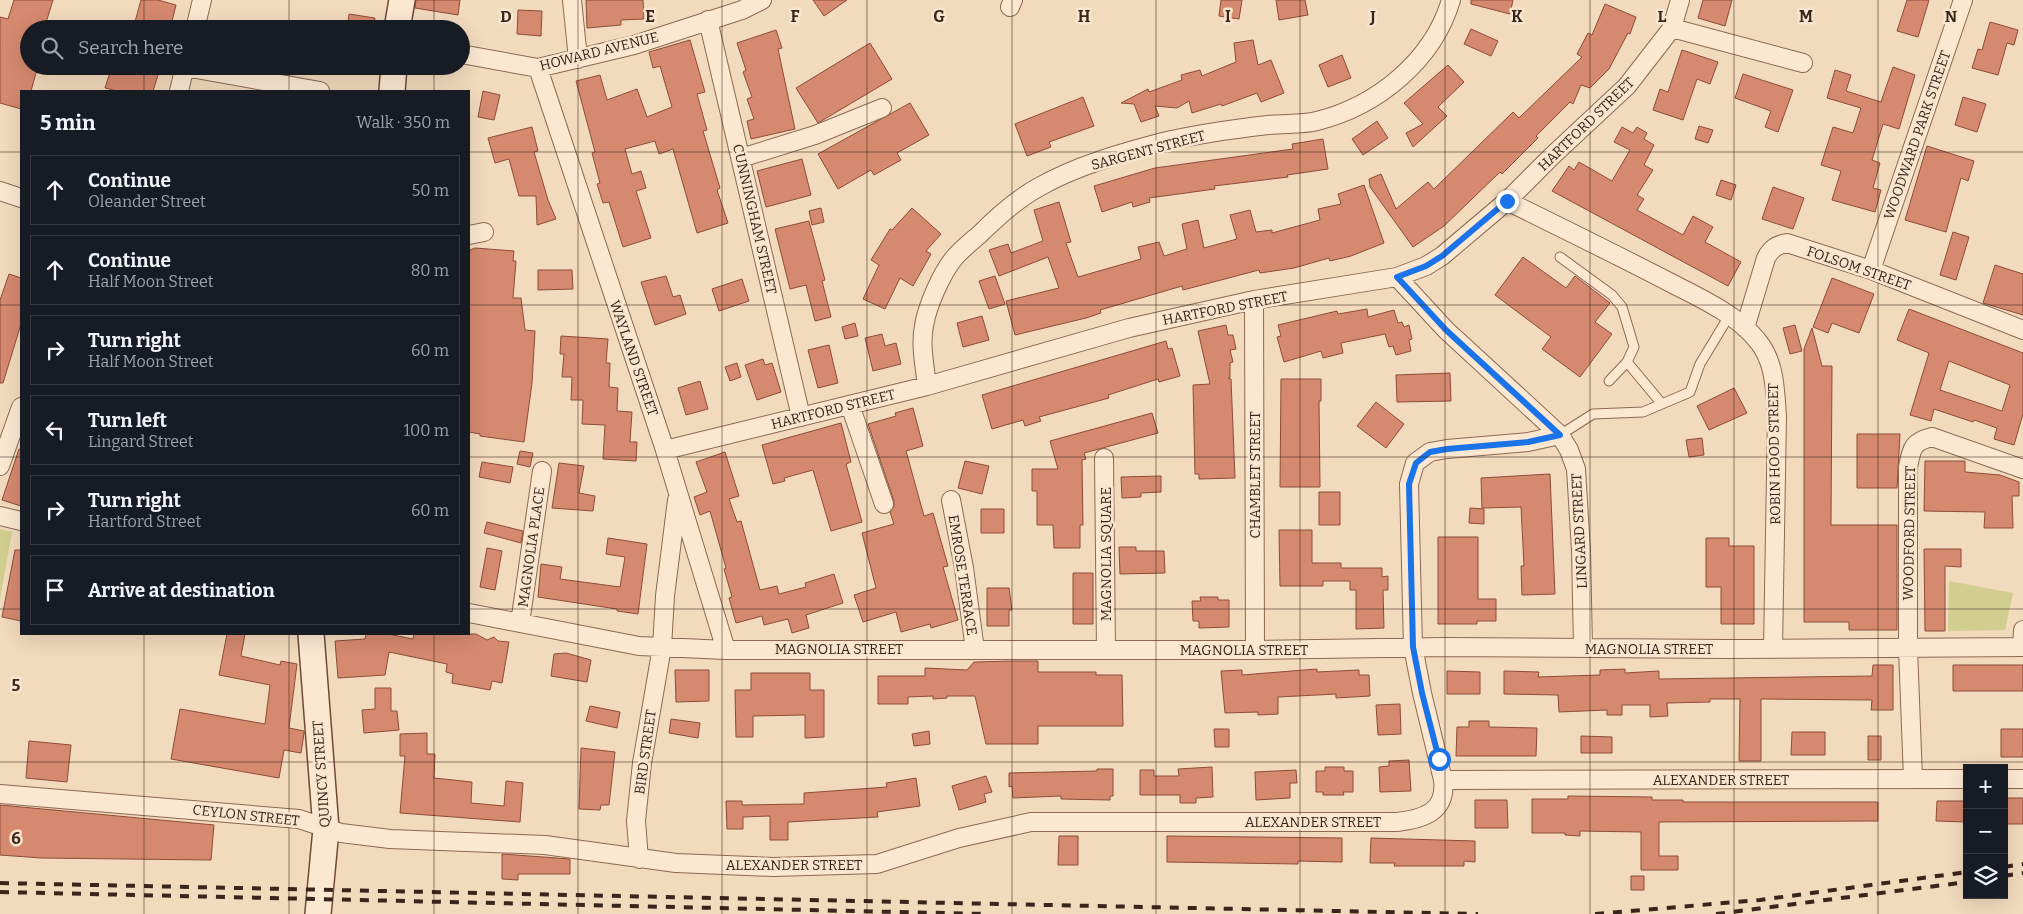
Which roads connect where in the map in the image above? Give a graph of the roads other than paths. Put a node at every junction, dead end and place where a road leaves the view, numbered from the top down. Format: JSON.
{"nodes":[{"id":1,"x":202,"y":0,"type":"edge"},
{"id":2,"x":402,"y":0,"type":"edge"},
{"id":3,"x":572,"y":0,"type":"edge"},
{"id":4,"x":762,"y":0,"type":"edge"},
{"id":5,"x":1451,"y":0,"type":"edge"},
{"id":6,"x":1680,"y":0,"type":"edge"},
{"id":7,"x":1963,"y":0,"type":"edge"},
{"id":8,"x":197,"y":20,"type":"edge"},
{"id":9,"x":399,"y":20,"type":"edge"},
{"id":10,"x":708,"y":20,"type":"junction"},
{"id":11,"x":1672,"y":28,"type":"junction"},
{"id":12,"x":470,"y":56,"type":"edge"},
{"id":13,"x":578,"y":59,"type":"junction"},
{"id":14,"x":1803,"y":63,"type":"dead end"},
{"id":15,"x":538,"y":68,"type":"junction"},
{"id":16,"x":183,"y":75,"type":"edge"},
{"id":17,"x":230,"y":75,"type":"edge"},
{"id":18,"x":393,"y":75,"type":"edge"},
{"id":19,"x":179,"y":90,"type":"edge"},
{"id":20,"x":314,"y":90,"type":"edge"},
{"id":21,"x":392,"y":90,"type":"edge"},
{"id":22,"x":882,"y":108,"type":"dead end"},
{"id":23,"x":740,"y":158,"type":"junction"},
{"id":24,"x":0,"y":191,"type":"edge"},
{"id":25,"x":20,"y":198,"type":"edge"},
{"id":26,"x":1507,"y":201,"type":"junction"},
{"id":27,"x":1560,"y":257,"type":"dead end"},
{"id":28,"x":1870,"y":270,"type":"junction"},
{"id":29,"x":1397,"y":277,"type":"junction"},
{"id":30,"x":1254,"y":300,"type":"junction"},
{"id":31,"x":1728,"y":316,"type":"junction"},
{"id":32,"x":1745,"y":328,"type":"junction"},
{"id":33,"x":2023,"y":330,"type":"edge"},
{"id":34,"x":1628,"y":362,"type":"junction"},
{"id":35,"x":1609,"y":380,"type":"dead end"},
{"id":36,"x":927,"y":386,"type":"junction"},
{"id":37,"x":1662,"y":404,"type":"junction"},
{"id":38,"x":850,"y":405,"type":"junction"},
{"id":39,"x":20,"y":410,"type":"edge"},
{"id":40,"x":801,"y":417,"type":"junction"},
{"id":41,"x":1560,"y":435,"type":"junction"},
{"id":42,"x":665,"y":450,"type":"junction"},
{"id":43,"x":1104,"y":458,"type":"dead end"},
{"id":44,"x":0,"y":466,"type":"edge"},
{"id":45,"x":2023,"y":469,"type":"edge"},
{"id":46,"x":542,"y":471,"type":"dead end"},
{"id":47,"x":677,"y":493,"type":"junction"},
{"id":48,"x":951,"y":500,"type":"dead end"},
{"id":49,"x":884,"y":504,"type":"dead end"},
{"id":50,"x":0,"y":516,"type":"edge"},
{"id":51,"x":20,"y":521,"type":"edge"},
{"id":52,"x":470,"y":614,"type":"edge"},
{"id":53,"x":520,"y":623,"type":"junction"},
{"id":54,"x":311,"y":635,"type":"edge"},
{"id":55,"x":2023,"y":641,"type":"edge"},
{"id":56,"x":662,"y":647,"type":"junction"},
{"id":57,"x":1413,"y":647,"type":"junction"},
{"id":58,"x":1582,"y":648,"type":"junction"},
{"id":59,"x":1773,"y":648,"type":"junction"},
{"id":60,"x":1908,"y":648,"type":"junction"},
{"id":61,"x":726,"y":650,"type":"junction"},
{"id":62,"x":975,"y":650,"type":"junction"},
{"id":63,"x":1106,"y":650,"type":"junction"},
{"id":64,"x":1255,"y":650,"type":"junction"},
{"id":65,"x":1913,"y":779,"type":"junction"},
{"id":66,"x":1963,"y":779,"type":"edge"},
{"id":67,"x":2008,"y":779,"type":"edge"},
{"id":68,"x":2023,"y":779,"type":"edge"},
{"id":69,"x":1443,"y":780,"type":"junction"},
{"id":70,"x":0,"y":794,"type":"edge"},
{"id":71,"x":326,"y":829,"type":"junction"},
{"id":72,"x":639,"y":859,"type":"junction"},
{"id":73,"x":318,"y":914,"type":"edge"}],
"edges":[{"from":1,"to":8,"type":"street"},
{"from":2,"to":9,"type":"main road"},
{"from":3,"to":13,"type":"street"},
{"from":4,"to":10,"type":"street","name":"HOWARD AVENUE"},
{"from":5,"to":36,"type":"street","name":"SARGENT STREET"},
{"from":6,"to":11,"type":"street","name":"HARTFORD STREET"},
{"from":7,"to":28,"type":"street","name":"WOODWARD PARK STREET"},
{"from":10,"to":13,"type":"street","name":"HOWARD AVENUE"},
{"from":10,"to":23,"type":"street","name":"CUNNINGHAM STREET"},
{"from":11,"to":14,"type":"street"},
{"from":11,"to":26,"type":"street","name":"HARTFORD STREET"},
{"from":12,"to":15,"type":"street","name":"HOWARD AVENUE"},
{"from":13,"to":15,"type":"street","name":"HOWARD AVENUE"},
{"from":15,"to":42,"type":"street","name":"WAYLAND STREET"},
{"from":16,"to":19,"type":"street"},
{"from":17,"to":20,"type":"street"},
{"from":18,"to":21,"type":"main road"},
{"from":22,"to":23,"type":"street"},
{"from":23,"to":40,"type":"street","name":"CUNNINGHAM STREET"},
{"from":24,"to":25,"type":"street"},
{"from":26,"to":29,"type":"street","name":"HARTFORD STREET"},
{"from":26,"to":31,"type":"street","name":"ROBIN HOOD STREET"},
{"from":27,"to":34,"type":"lane"},
{"from":28,"to":32,"type":"street","name":"FOLSOM STREET"},
{"from":28,"to":33,"type":"street","name":"FOLSOM STREET"},
{"from":29,"to":30,"type":"street","name":"HARTFORD STREET"},
{"from":29,"to":41,"type":"street","name":"LINGARD STREET"},
{"from":30,"to":36,"type":"street","name":"HARTFORD STREET"},
{"from":30,"to":64,"type":"street","name":"CHAMBLET STREET"},
{"from":31,"to":32,"type":"street","name":"ROBIN HOOD STREET"},
{"from":31,"to":37,"type":"lane"},
{"from":32,"to":59,"type":"street","name":"ROBIN HOOD STREET"},
{"from":34,"to":35,"type":"lane"},
{"from":34,"to":37,"type":"lane"},
{"from":36,"to":38,"type":"street","name":"HARTFORD STREET"},
{"from":37,"to":41,"type":"lane"},
{"from":38,"to":40,"type":"street","name":"HARTFORD STREET"},
{"from":38,"to":49,"type":"street"},
{"from":39,"to":44,"type":"street"},
{"from":40,"to":42,"type":"street","name":"HARTFORD STREET"},
{"from":41,"to":57,"type":"street"},
{"from":41,"to":58,"type":"street","name":"LINGARD STREET"},
{"from":42,"to":47,"type":"street","name":"WAYLAND STREET"},
{"from":43,"to":63,"type":"street","name":"MAGNOLIA SQUARE"},
{"from":45,"to":60,"type":"street","name":"WOODFORD STREET"},
{"from":46,"to":53,"type":"street","name":"MAGNOLIA PLACE"},
{"from":47,"to":56,"type":"street","name":"BIRD STREET"},
{"from":47,"to":61,"type":"street","name":"WAYLAND STREET"},
{"from":48,"to":62,"type":"street","name":"EMROSE TERRACE"},
{"from":50,"to":51,"type":"street"},
{"from":52,"to":53,"type":"street","name":"MAGNOLIA STREET"},
{"from":53,"to":56,"type":"street","name":"MAGNOLIA STREET"},
{"from":54,"to":71,"type":"main road","name":"QUINCY STREET"},
{"from":55,"to":60,"type":"street","name":"MAGNOLIA STREET"},
{"from":56,"to":61,"type":"street","name":"MAGNOLIA STREET"},
{"from":56,"to":72,"type":"street","name":"BIRD STREET"},
{"from":57,"to":58,"type":"street","name":"MAGNOLIA STREET"},
{"from":57,"to":64,"type":"street","name":"MAGNOLIA STREET"},
{"from":57,"to":69,"type":"street"},
{"from":58,"to":59,"type":"street","name":"MAGNOLIA STREET"},
{"from":59,"to":60,"type":"street","name":"MAGNOLIA STREET"},
{"from":60,"to":65,"type":"street"},
{"from":61,"to":62,"type":"street","name":"MAGNOLIA STREET"},
{"from":62,"to":63,"type":"street","name":"MAGNOLIA STREET"},
{"from":63,"to":64,"type":"street","name":"MAGNOLIA STREET"},
{"from":65,"to":66,"type":"street","name":"ALEXANDER STREET"},
{"from":65,"to":69,"type":"street","name":"ALEXANDER STREET"},
{"from":67,"to":68,"type":"street"},
{"from":69,"to":72,"type":"street","name":"ALEXANDER STREET"},
{"from":70,"to":71,"type":"street","name":"CEYLON STREET"},
{"from":71,"to":72,"type":"street","name":"CEYLON STREET"},
{"from":71,"to":73,"type":"main road","name":"QUINCY STREET"}]}
